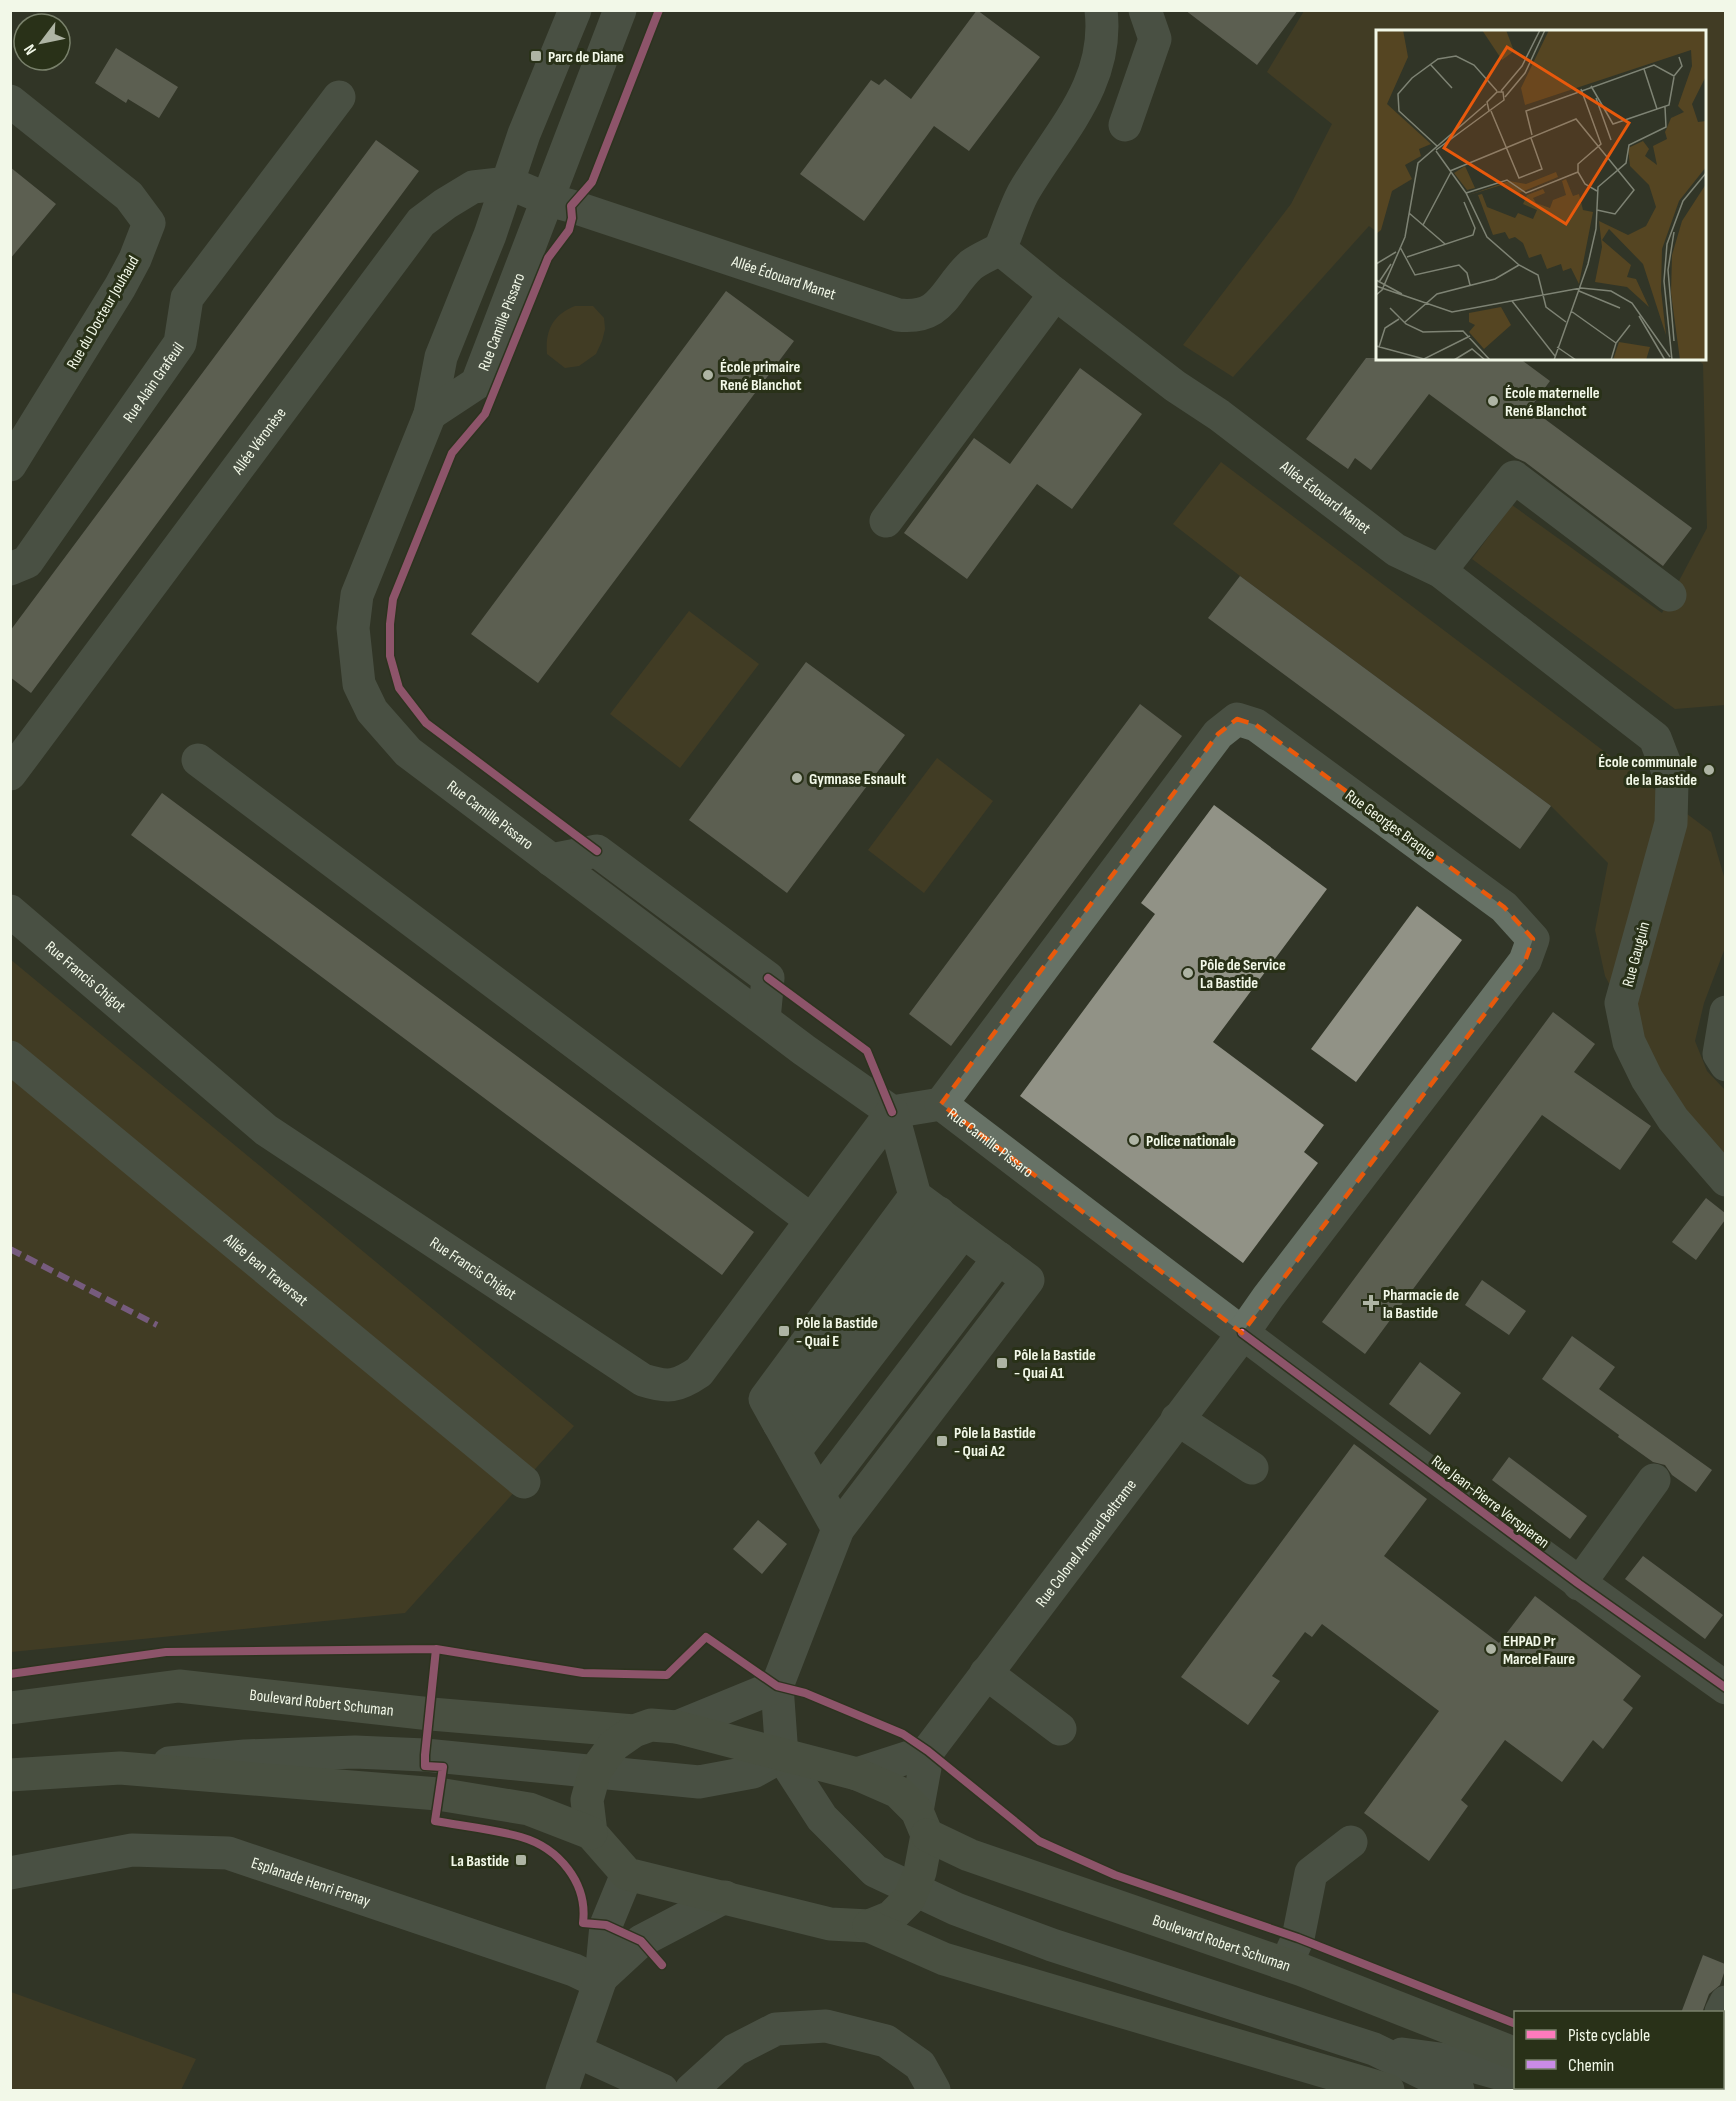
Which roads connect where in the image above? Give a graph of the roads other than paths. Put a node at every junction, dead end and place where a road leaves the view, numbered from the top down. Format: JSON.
{"nodes":[{"id":1,"x":574,"y":10,"type":"edge"},
{"id":2,"x":620,"y":10,"type":"edge"},
{"id":3,"x":1134,"y":10,"type":"edge"},
{"id":4,"x":1145,"y":10,"type":"edge"},
{"id":5,"x":1102,"y":17,"type":"edge"},
{"id":6,"x":339,"y":96,"type":"dead end"},
{"id":7,"x":10,"y":101,"type":"edge"},
{"id":8,"x":1125,"y":125,"type":"dead end"},
{"id":9,"x":509,"y":183,"type":"junction"},
{"id":10,"x":549,"y":200,"type":"junction"},
{"id":11,"x":1000,"y":249,"type":"junction"},
{"id":12,"x":1055,"y":294,"type":"junction"},
{"id":13,"x":430,"y":414,"type":"junction"},
{"id":14,"x":10,"y":465,"type":"edge"},
{"id":15,"x":886,"y":521,"type":"dead end"},
{"id":16,"x":10,"y":569,"type":"edge"},
{"id":17,"x":1440,"y":571,"type":"junction"},
{"id":18,"x":1670,"y":595,"type":"dead end"},
{"id":19,"x":1655,"y":738,"type":"joint"},
{"id":20,"x":198,"y":760,"type":"dead end"},
{"id":21,"x":10,"y":774,"type":"edge"},
{"id":22,"x":10,"y":911,"type":"edge"},
{"id":23,"x":1725,"y":1012,"type":"edge"},
{"id":24,"x":10,"y":1057,"type":"edge"},
{"id":25,"x":1725,"y":1065,"type":"edge"},
{"id":26,"x":941,"y":1104,"type":"junction"},
{"id":27,"x":892,"y":1112,"type":"junction"},
{"id":28,"x":1725,"y":1180,"type":"edge"},
{"id":29,"x":939,"y":1213,"type":"junction"},
{"id":30,"x":811,"y":1220,"type":"junction"},
{"id":31,"x":999,"y":1258,"type":"junction"},
{"id":32,"x":1242,"y":1333,"type":"junction"},
{"id":33,"x":1177,"y":1419,"type":"junction"},
{"id":34,"x":787,"y":1438,"type":"junction"},
{"id":35,"x":1252,"y":1468,"type":"dead end"},
{"id":36,"x":1654,"y":1480,"type":"dead end"},
{"id":37,"x":524,"y":1482,"type":"dead end"},
{"id":38,"x":819,"y":1494,"type":"junction"},
{"id":39,"x":838,"y":1528,"type":"junction"},
{"id":40,"x":1579,"y":1584,"type":"junction"},
{"id":41,"x":986,"y":1673,"type":"junction"},
{"id":42,"x":777,"y":1686,"type":"junction"},
{"id":43,"x":1725,"y":1688,"type":"edge"},
{"id":44,"x":10,"y":1708,"type":"edge"},
{"id":45,"x":677,"y":1727,"type":"junction"},
{"id":46,"x":1060,"y":1729,"type":"dead end"},
{"id":47,"x":634,"y":1731,"type":"junction"},
{"id":48,"x":928,"y":1751,"type":"junction"},
{"id":49,"x":782,"y":1756,"type":"junction"},
{"id":50,"x":120,"y":1768,"type":"junction"},
{"id":51,"x":595,"y":1771,"type":"junction"},
{"id":52,"x":857,"y":1774,"type":"junction"},
{"id":53,"x":10,"y":1775,"type":"edge"},
{"id":54,"x":922,"y":1823,"type":"junction"},
{"id":55,"x":591,"y":1833,"type":"junction"},
{"id":56,"x":1351,"y":1842,"type":"dead end"},
{"id":57,"x":10,"y":1873,"type":"edge"},
{"id":58,"x":627,"y":1874,"type":"junction"},
{"id":59,"x":914,"y":1889,"type":"junction"},
{"id":60,"x":725,"y":1897,"type":"junction"},
{"id":61,"x":868,"y":1926,"type":"junction"},
{"id":62,"x":1286,"y":1964,"type":"junction"},
{"id":63,"x":600,"y":1980,"type":"junction"},
{"id":64,"x":1374,"y":2049,"type":"junction"},
{"id":65,"x":1514,"y":2054,"type":"edge"},
{"id":66,"x":572,"y":2077,"type":"edge"},
{"id":67,"x":1514,"y":2078,"type":"edge"},
{"id":68,"x":662,"y":2091,"type":"edge"},
{"id":69,"x":691,"y":2091,"type":"edge"},
{"id":70,"x":934,"y":2091,"type":"edge"},
{"id":71,"x":1388,"y":2091,"type":"edge"},
{"id":72,"x":1458,"y":2091,"type":"edge"}],
"edges":[{"from":1,"to":9,"type":"street"},
{"from":2,"to":10,"type":"street","name":"Rue Camille Pissaro"},
{"from":3,"to":5,"type":"street"},
{"from":4,"to":8,"type":"street"},
{"from":5,"to":11,"type":"street"},
{"from":6,"to":16,"type":"street","name":"Rue Alain Grafeuil"},
{"from":7,"to":14,"type":"street","name":"Rue du Docteur Jouhaud"},
{"from":9,"to":10,"type":"street","name":"Allée Véronèse"},
{"from":9,"to":13,"type":"street"},
{"from":9,"to":21,"type":"street","name":"Allée Véronèse"},
{"from":10,"to":11,"type":"street","name":"Allée Édouard Manet"},
{"from":10,"to":13,"type":"street","name":"Rue Camille Pissaro"},
{"from":11,"to":12,"type":"street","name":"Allée Édouard Manet"},
{"from":12,"to":15,"type":"street"},
{"from":12,"to":17,"type":"street","name":"Allée Édouard Manet"},
{"from":13,"to":27,"type":"street","name":"Rue Camille Pissaro"},
{"from":17,"to":18,"type":"street"},
{"from":17,"to":19,"type":"street","name":"Allée Édouard Manet"},
{"from":19,"to":28,"type":"street","name":"Rue Gauguin"},
{"from":20,"to":30,"type":"street"},
{"from":22,"to":30,"type":"street","name":"Rue Francis Chigot"},
{"from":23,"to":25,"type":"street"},
{"from":24,"to":37,"type":"street","name":"Allée Jean Traversat"},
{"from":26,"to":27,"type":"street","name":"Rue Camille Pissaro"},
{"from":26,"to":32,"type":"street","name":"Rue Camille Pissaro"},
{"from":26,"to":32,"type":"street","name":"Rue Georges Braque"},
{"from":27,"to":29,"type":"street"},
{"from":27,"to":30,"type":"street","name":"Rue Francis Chigot"},
{"from":29,"to":31,"type":"street"},
{"from":29,"to":34,"type":"street"},
{"from":29,"to":34,"type":"street"},
{"from":31,"to":38,"type":"street"},
{"from":31,"to":39,"type":"street"},
{"from":32,"to":33,"type":"street","name":"Rue Colonel Arnaud Beltrame"},
{"from":32,"to":40,"type":"street","name":"Rue Jean-Pierre Verspieren"},
{"from":33,"to":35,"type":"street"},
{"from":33,"to":41,"type":"street","name":"Rue Colonel Arnaud Beltrame"},
{"from":34,"to":38,"type":"street"},
{"from":36,"to":40,"type":"street"},
{"from":38,"to":39,"type":"street"},
{"from":39,"to":42,"type":"street"},
{"from":40,"to":43,"type":"street","name":"Rue Jean-Pierre Verspieren"},
{"from":41,"to":46,"type":"street"},
{"from":41,"to":48,"type":"street","name":"Rue Colonel Arnaud Beltrame"},
{"from":42,"to":45,"type":"street"},
{"from":42,"to":49,"type":"street"},
{"from":44,"to":47,"type":"main road","name":"Boulevard Robert Schuman"},
{"from":45,"to":47,"type":"main road","name":"Boulevard Robert Schuman"},
{"from":45,"to":49,"type":"main road","name":"Boulevard Robert Schuman"},
{"from":47,"to":51,"type":"main road"},
{"from":48,"to":52,"type":"street"},
{"from":48,"to":54,"type":"street","name":"Rue Colonel Arnaud Beltrame"},
{"from":49,"to":51,"type":"street"},
{"from":49,"to":52,"type":"main road","name":"Boulevard Robert Schuman"},
{"from":49,"to":59,"type":"street"},
{"from":50,"to":51,"type":"street"},
{"from":50,"to":53,"type":"main road"},
{"from":50,"to":55,"type":"main road"},
{"from":51,"to":55,"type":"main road"},
{"from":52,"to":54,"type":"main road","name":"Boulevard Robert Schuman"},
{"from":54,"to":59,"type":"main road"},
{"from":54,"to":62,"type":"main road","name":"Boulevard Robert Schuman"},
{"from":55,"to":58,"type":"main road"},
{"from":56,"to":62,"type":"street"},
{"from":57,"to":63,"type":"street","name":"Esplanade Henri Frenay"},
{"from":58,"to":60,"type":"main road"},
{"from":58,"to":63,"type":"street"},
{"from":59,"to":61,"type":"main road"},
{"from":59,"to":64,"type":"street"},
{"from":60,"to":61,"type":"main road"},
{"from":60,"to":63,"type":"street"},
{"from":61,"to":71,"type":"main road"},
{"from":62,"to":65,"type":"main road","name":"Boulevard Robert Schuman"},
{"from":63,"to":66,"type":"street"},
{"from":64,"to":67,"type":"street"},
{"from":64,"to":72,"type":"street"},
{"from":66,"to":68,"type":"street"},
{"from":69,"to":70,"type":"street"}]}
